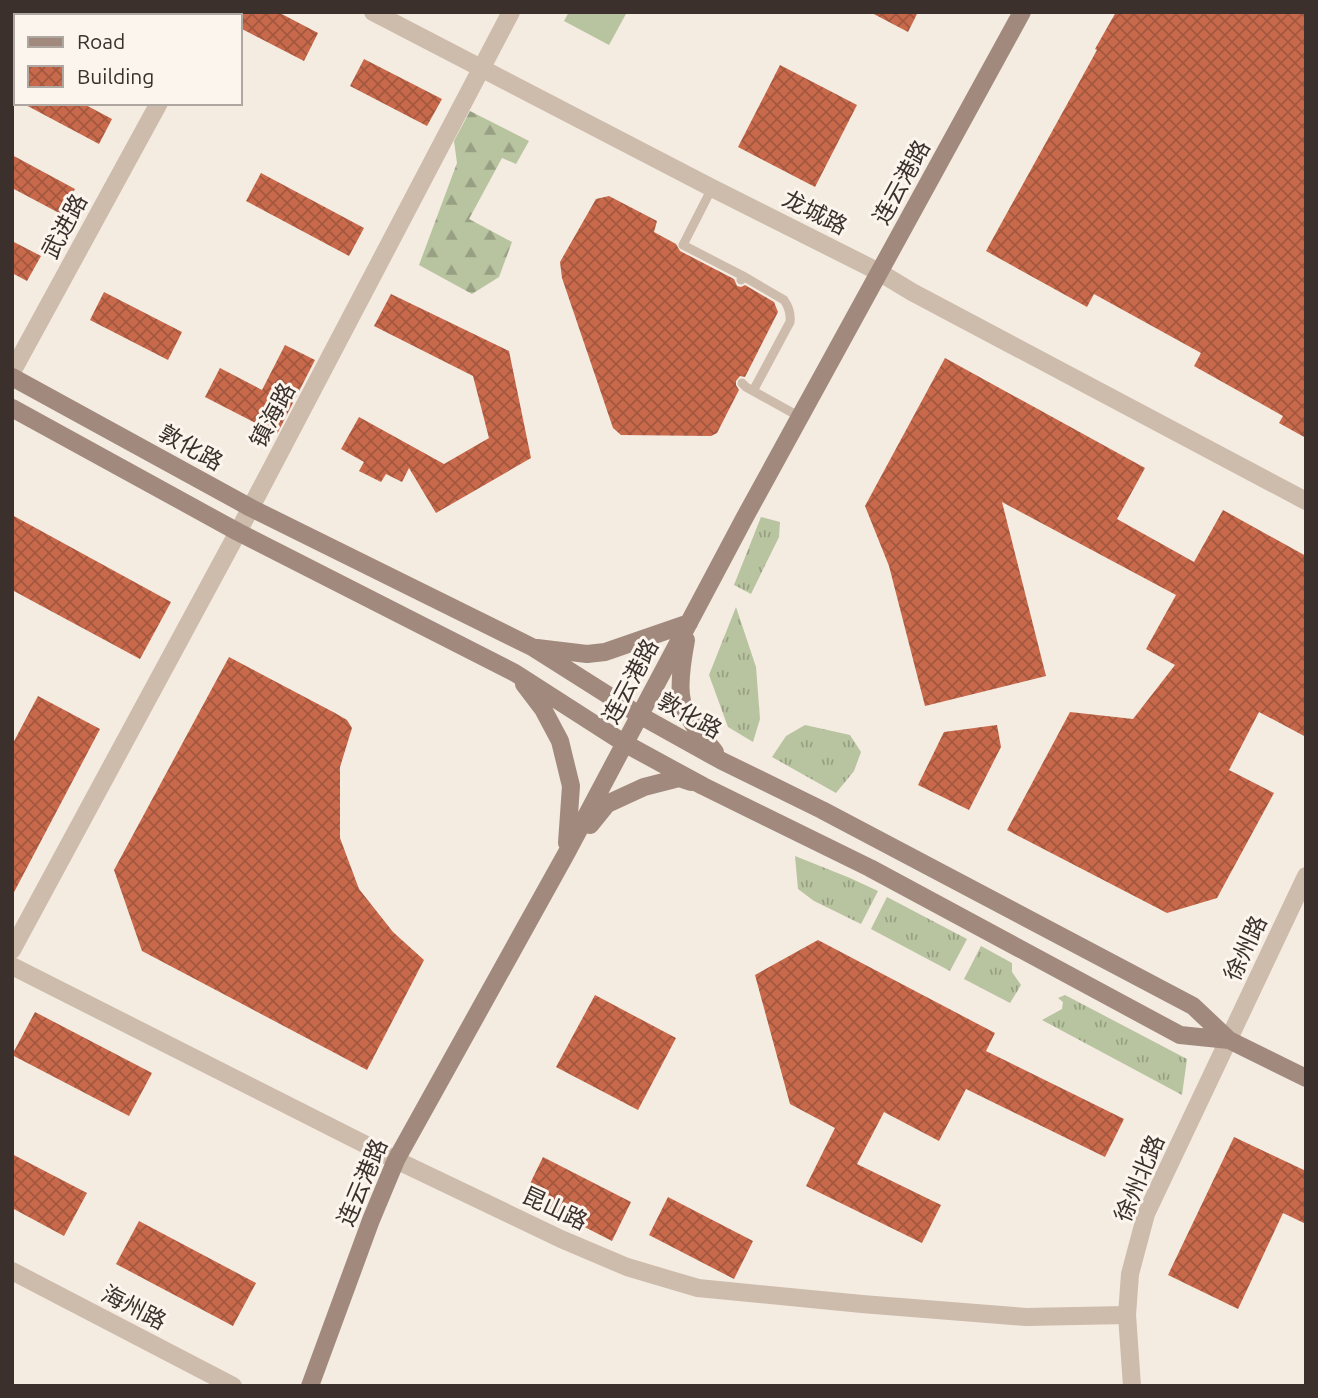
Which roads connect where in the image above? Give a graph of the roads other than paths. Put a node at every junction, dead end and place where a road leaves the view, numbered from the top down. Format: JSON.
{"nodes":[{"id":1,"x":373,"y":12,"type":"edge"},
{"id":2,"x":511,"y":12,"type":"edge"},
{"id":3,"x":1022,"y":12,"type":"edge"},
{"id":4,"x":482,"y":68,"type":"junction"},
{"id":5,"x":158,"y":105,"type":"edge"},
{"id":6,"x":712,"y":188,"type":"junction"},
{"id":7,"x":880,"y":272,"type":"junction"},
{"id":8,"x":12,"y":374,"type":"edge"},
{"id":9,"x":742,"y":383,"type":"dead end"},
{"id":10,"x":753,"y":391,"type":"junction"},
{"id":11,"x":12,"y":408,"type":"edge"},
{"id":12,"x":800,"y":417,"type":"junction"},
{"id":13,"x":1306,"y":501,"type":"edge"},
{"id":14,"x":251,"y":508,"type":"junction"},
{"id":15,"x":238,"y":532,"type":"junction"},
{"id":16,"x":689,"y":623,"type":"junction"},
{"id":17,"x":532,"y":647,"type":"junction"},
{"id":18,"x":515,"y":673,"type":"junction"},
{"id":19,"x":640,"y":716,"type":"junction"},
{"id":20,"x":624,"y":743,"type":"junction"},
{"id":21,"x":722,"y":761,"type":"junction"},
{"id":22,"x":703,"y":786,"type":"junction"},
{"id":23,"x":566,"y":855,"type":"junction"},
{"id":24,"x":1306,"y":876,"type":"edge"},
{"id":25,"x":12,"y":950,"type":"edge"},
{"id":26,"x":12,"y":967,"type":"edge"},
{"id":27,"x":1229,"y":1040,"type":"junction"},
{"id":28,"x":1306,"y":1077,"type":"edge"},
{"id":29,"x":396,"y":1160,"type":"junction"},
{"id":30,"x":12,"y":1271,"type":"edge"},
{"id":31,"x":1128,"y":1315,"type":"junction"},
{"id":32,"x":233,"y":1386,"type":"edge"},
{"id":33,"x":310,"y":1386,"type":"edge"},
{"id":34,"x":1132,"y":1386,"type":"edge"}],
"edges":[{"from":1,"to":4,"type":"street","name":"龙城路"},
{"from":2,"to":4,"type":"street","name":"镇海路"},
{"from":3,"to":7,"type":"main road","name":"连云港路"},
{"from":4,"to":6,"type":"street","name":"龙城路"},
{"from":4,"to":14,"type":"street","name":"镇海路"},
{"from":5,"to":8,"type":"street","name":"武进路"},
{"from":6,"to":7,"type":"street","name":"龙城路"},
{"from":6,"to":10,"type":"lane"},
{"from":7,"to":12,"type":"main road","name":"连云港路"},
{"from":7,"to":13,"type":"street","name":"龙城路"},
{"from":8,"to":14,"type":"main road","name":"敦化路"},
{"from":9,"to":10,"type":"lane"},
{"from":10,"to":12,"type":"lane"},
{"from":11,"to":15,"type":"main road","name":"敦化路"},
{"from":12,"to":16,"type":"main road","name":"连云港路"},
{"from":14,"to":15,"type":"street","name":"镇海路"},
{"from":14,"to":17,"type":"main road","name":"敦化路"},
{"from":15,"to":18,"type":"main road","name":"敦化路"},
{"from":15,"to":25,"type":"street","name":"镇海路"},
{"from":16,"to":17,"type":"main road"},
{"from":16,"to":19,"type":"main road","name":"连云港路"},
{"from":16,"to":21,"type":"main road"},
{"from":17,"to":19,"type":"main road","name":"敦化路"},
{"from":18,"to":20,"type":"main road","name":"敦化路"},
{"from":18,"to":23,"type":"main road"},
{"from":19,"to":20,"type":"main road","name":"连云港路"},
{"from":19,"to":21,"type":"main road","name":"敦化路"},
{"from":20,"to":22,"type":"main road","name":"敦化路"},
{"from":20,"to":23,"type":"main road","name":"连云港路"},
{"from":21,"to":27,"type":"main road","name":"敦化路"},
{"from":22,"to":23,"type":"main road"},
{"from":22,"to":27,"type":"main road","name":"敦化路"},
{"from":23,"to":29,"type":"main road","name":"连云港路"},
{"from":24,"to":27,"type":"street","name":"徐州路"},
{"from":26,"to":29,"type":"street","name":"昆山路"},
{"from":27,"to":28,"type":"main road","name":"敦化路"},
{"from":27,"to":31,"type":"street","name":"徐州北路"},
{"from":29,"to":31,"type":"street","name":"昆山路"},
{"from":29,"to":33,"type":"main road","name":"连云港路"},
{"from":30,"to":32,"type":"street","name":"海州路"},
{"from":31,"to":34,"type":"street","name":"徐州北路"}]}
